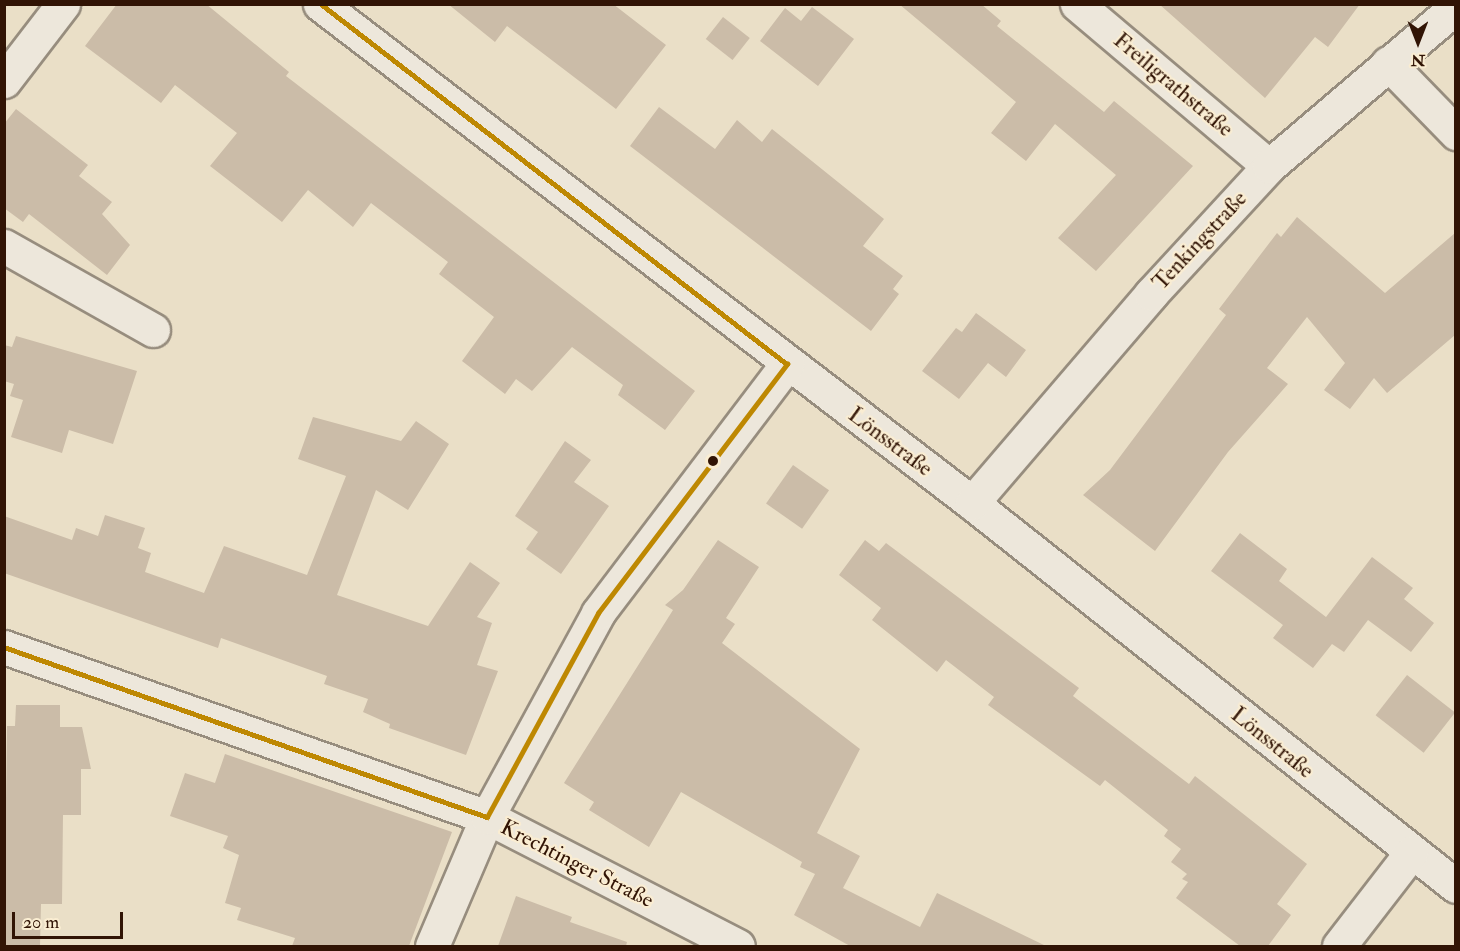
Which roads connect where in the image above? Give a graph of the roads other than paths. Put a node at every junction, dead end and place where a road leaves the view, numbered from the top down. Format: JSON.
{"nodes":[{"id":1,"x":63,"y":4,"type":"edge"},
{"id":2,"x":320,"y":4,"type":"edge"},
{"id":3,"x":1077,"y":4,"type":"edge"},
{"id":4,"x":1455,"y":7,"type":"edge"},
{"id":5,"x":1388,"y":63,"type":"junction"},
{"id":6,"x":4,"y":81,"type":"edge"},
{"id":7,"x":1455,"y":133,"type":"edge"},
{"id":8,"x":1269,"y":166,"type":"junction"},
{"id":9,"x":4,"y":246,"type":"edge"},
{"id":10,"x":153,"y":330,"type":"dead end"},
{"id":11,"x":787,"y":364,"type":"junction"},
{"id":12,"x":972,"y":503,"type":"junction"},
{"id":13,"x":4,"y":646,"type":"edge"},
{"id":14,"x":487,"y":817,"type":"junction"},
{"id":15,"x":1411,"y":853,"type":"junction"},
{"id":16,"x":1455,"y":886,"type":"edge"},
{"id":17,"x":432,"y":946,"type":"edge"},
{"id":18,"x":738,"y":946,"type":"edge"},
{"id":19,"x":1338,"y":946,"type":"edge"}],
"edges":[{"from":1,"to":6,"type":"street"},
{"from":2,"to":11,"type":"street","name":"Lönsstraße"},
{"from":3,"to":8,"type":"street","name":"Freiligrathstraße"},
{"from":4,"to":5,"type":"street","name":"Tenkingstraße"},
{"from":5,"to":7,"type":"street"},
{"from":5,"to":8,"type":"street","name":"Tenkingstraße"},
{"from":8,"to":12,"type":"street","name":"Tenkingstraße"},
{"from":9,"to":10,"type":"street"},
{"from":11,"to":12,"type":"street","name":"Lönsstraße"},
{"from":11,"to":14,"type":"street"},
{"from":12,"to":15,"type":"street","name":"Lönsstraße"},
{"from":13,"to":14,"type":"street","name":"Krechtinger Straße"},
{"from":14,"to":17,"type":"street"},
{"from":14,"to":18,"type":"street","name":"Krechtinger Straße"},
{"from":15,"to":16,"type":"street","name":"Lönsstraße"},
{"from":15,"to":19,"type":"street"}]}
